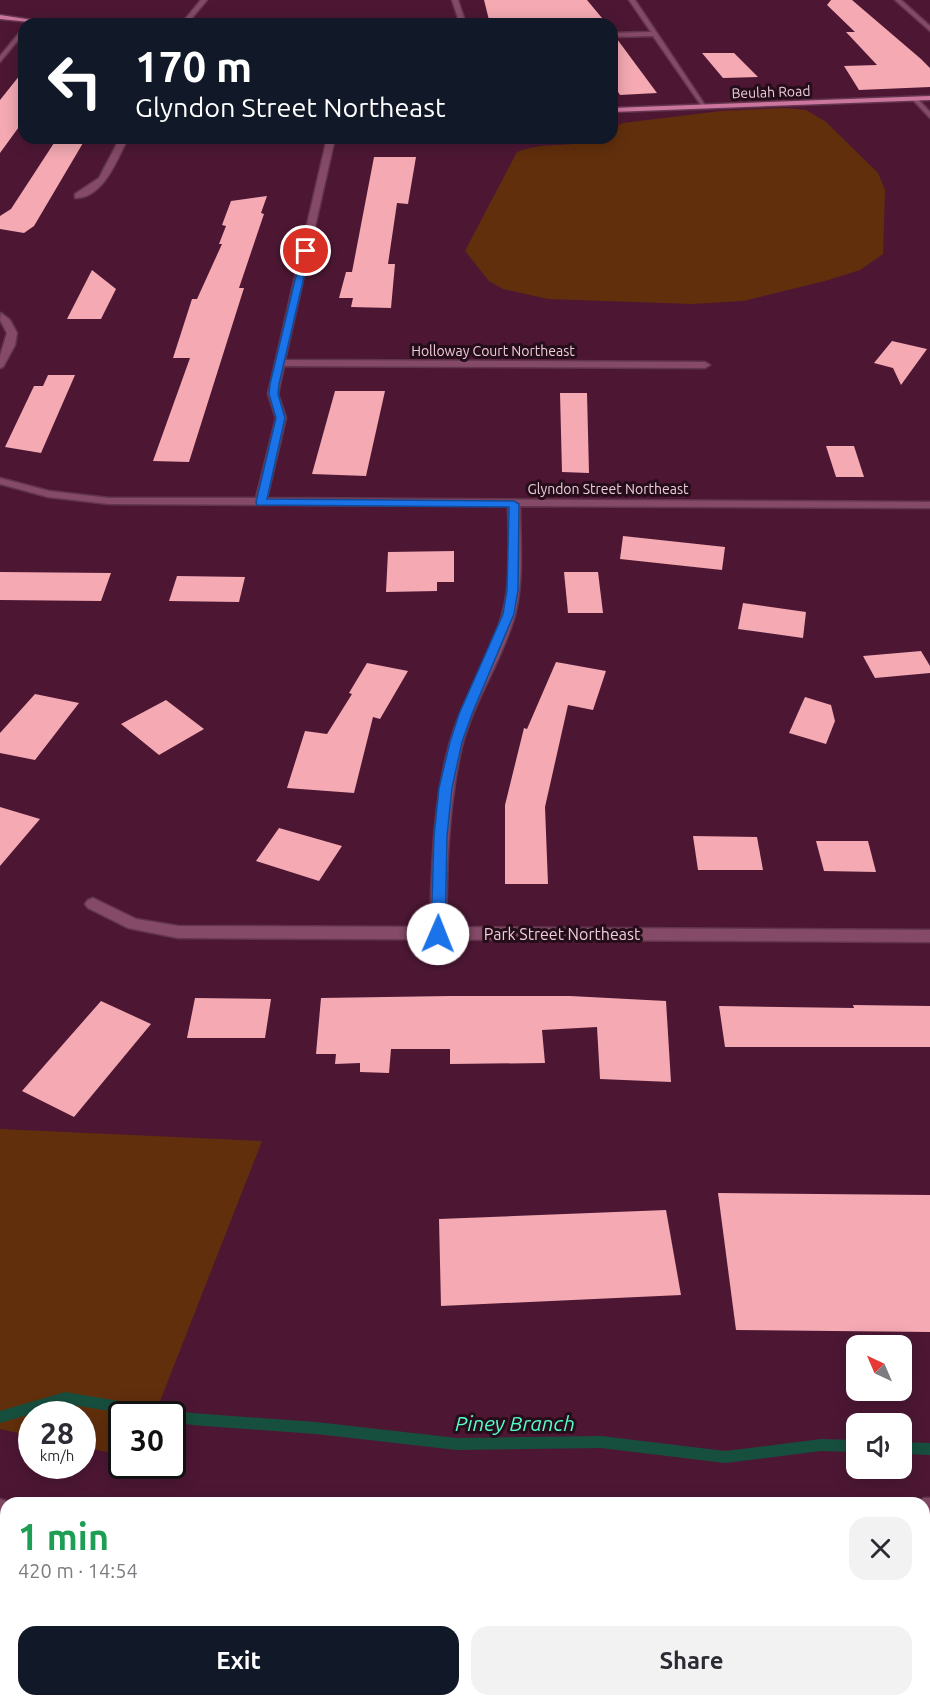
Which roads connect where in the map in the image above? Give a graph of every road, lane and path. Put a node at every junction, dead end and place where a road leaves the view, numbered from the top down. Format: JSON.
{"nodes":[{"id":1,"x":204,"y":0,"type":"edge"},
{"id":2,"x":455,"y":0,"type":"edge"},
{"id":3,"x":632,"y":0,"type":"edge"},
{"id":4,"x":898,"y":0,"type":"edge"},
{"id":5,"x":0,"y":18,"type":"edge"},
{"id":6,"x":189,"y":18,"type":"edge"},
{"id":7,"x":462,"y":18,"type":"edge"},
{"id":8,"x":18,"y":20,"type":"edge"},
{"id":9,"x":930,"y":29,"type":"edge"},
{"id":10,"x":656,"y":34,"type":"junction"},
{"id":11,"x":618,"y":36,"type":"edge"},
{"id":12,"x":18,"y":37,"type":"edge"},
{"id":13,"x":0,"y":60,"type":"edge"},
{"id":14,"x":930,"y":98,"type":"edge"},
{"id":15,"x":915,"y":99,"type":"junction"},
{"id":16,"x":705,"y":107,"type":"junction"},
{"id":17,"x":618,"y":110,"type":"edge"},
{"id":18,"x":930,"y":116,"type":"edge"},
{"id":19,"x":121,"y":144,"type":"edge"},
{"id":20,"x":330,"y":144,"type":"edge"},
{"id":21,"x":78,"y":196,"type":"dead end"},
{"id":22,"x":1,"y":316,"type":"edge"},
{"id":23,"x":280,"y":363,"type":"junction"},
{"id":24,"x":0,"y":365,"type":"edge"},
{"id":25,"x":705,"y":365,"type":"dead end"},
{"id":26,"x":0,"y":481,"type":"edge"},
{"id":27,"x":12,"y":485,"type":"junction"},
{"id":28,"x":0,"y":493,"type":"edge"},
{"id":29,"x":261,"y":502,"type":"junction"},
{"id":30,"x":514,"y":504,"type":"junction"},
{"id":31,"x":930,"y":505,"type":"edge"},
{"id":32,"x":93,"y":904,"type":"dead end"},
{"id":33,"x":438,"y":934,"type":"junction"},
{"id":34,"x":930,"y":936,"type":"edge"}],
"edges":[{"from":1,"to":6,"type":"street"},
{"from":2,"to":7,"type":"street"},
{"from":3,"to":10,"type":"street"},
{"from":4,"to":9,"type":"street"},
{"from":5,"to":8,"type":"main road"},
{"from":10,"to":11,"type":"street"},
{"from":10,"to":16,"type":"street"},
{"from":12,"to":13,"type":"street"},
{"from":14,"to":15,"type":"main road","name":"Beulah Road"},
{"from":15,"to":16,"type":"main road","name":"Beulah Road"},
{"from":15,"to":18,"type":"street"},
{"from":16,"to":17,"type":"main road","name":"Beulah Road"},
{"from":19,"to":21,"type":"street"},
{"from":20,"to":23,"type":"street"},
{"from":22,"to":24,"type":"street"},
{"from":23,"to":25,"type":"street","name":"Holloway Court Northeast"},
{"from":23,"to":29,"type":"street"},
{"from":26,"to":27,"type":"street","name":"Glyndon Street Northeast"},
{"from":27,"to":28,"type":"street"},
{"from":27,"to":29,"type":"street","name":"Glyndon Street Northeast"},
{"from":29,"to":30,"type":"street","name":"Glyndon Street Northeast"},
{"from":30,"to":31,"type":"street","name":"Glyndon Street Northeast"},
{"from":30,"to":33,"type":"street"},
{"from":32,"to":33,"type":"street","name":"Park Street Northeast"},
{"from":33,"to":34,"type":"street","name":"Park Street Northeast"}]}
